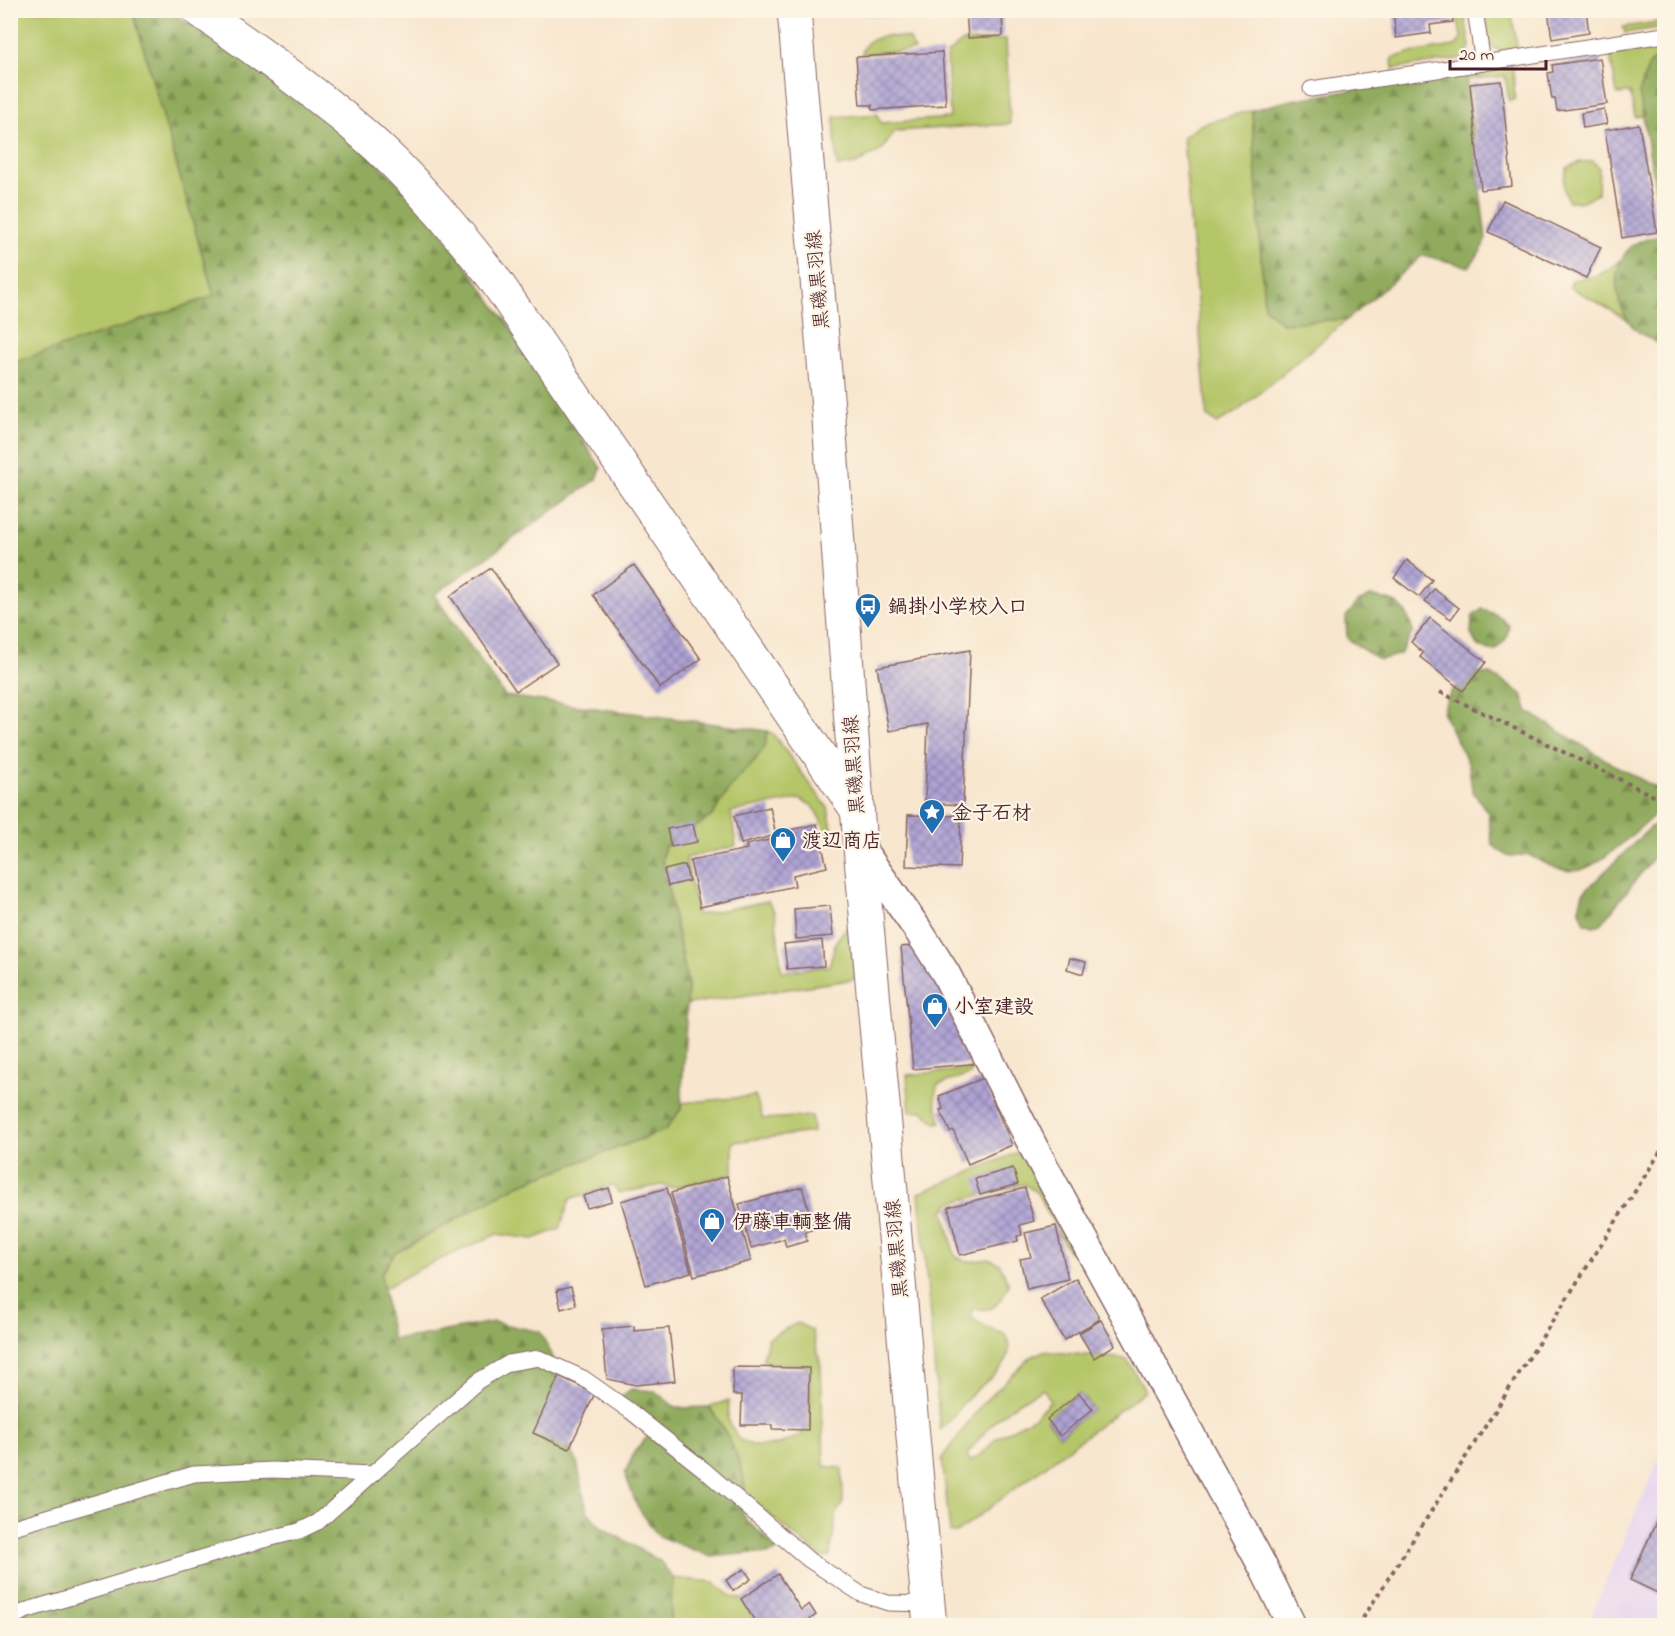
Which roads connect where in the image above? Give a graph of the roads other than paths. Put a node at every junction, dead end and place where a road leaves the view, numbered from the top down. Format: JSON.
{"nodes":[{"id":1,"x":199,"y":10,"type":"edge"},
{"id":2,"x":794,"y":10,"type":"edge"},
{"id":3,"x":1476,"y":10,"type":"edge"},
{"id":4,"x":1665,"y":34,"type":"edge"},
{"id":5,"x":1483,"y":63,"type":"junction"},
{"id":6,"x":1311,"y":89,"type":"dead end"},
{"id":7,"x":857,"y":810,"type":"junction"},
{"id":8,"x":860,"y":847,"type":"junction"},
{"id":9,"x":373,"y":1474,"type":"junction"},
{"id":10,"x":10,"y":1528,"type":"edge"},
{"id":11,"x":929,"y":1615,"type":"edge"},
{"id":12,"x":10,"y":1618,"type":"edge"},
{"id":13,"x":1293,"y":1626,"type":"edge"}],
"edges":[{"from":1,"to":7,"type":"main road"},
{"from":2,"to":7,"type":"main road","name":"黒磯黒羽線"},
{"from":3,"to":5,"type":"lane"},
{"from":4,"to":5,"type":"lane"},
{"from":5,"to":6,"type":"lane"},
{"from":7,"to":8,"type":"main road","name":"黒磯黒羽線"},
{"from":8,"to":11,"type":"main road","name":"黒磯黒羽線"},
{"from":8,"to":13,"type":"street"},
{"from":9,"to":10,"type":"lane"},
{"from":9,"to":11,"type":"lane"},
{"from":9,"to":12,"type":"lane"}]}
